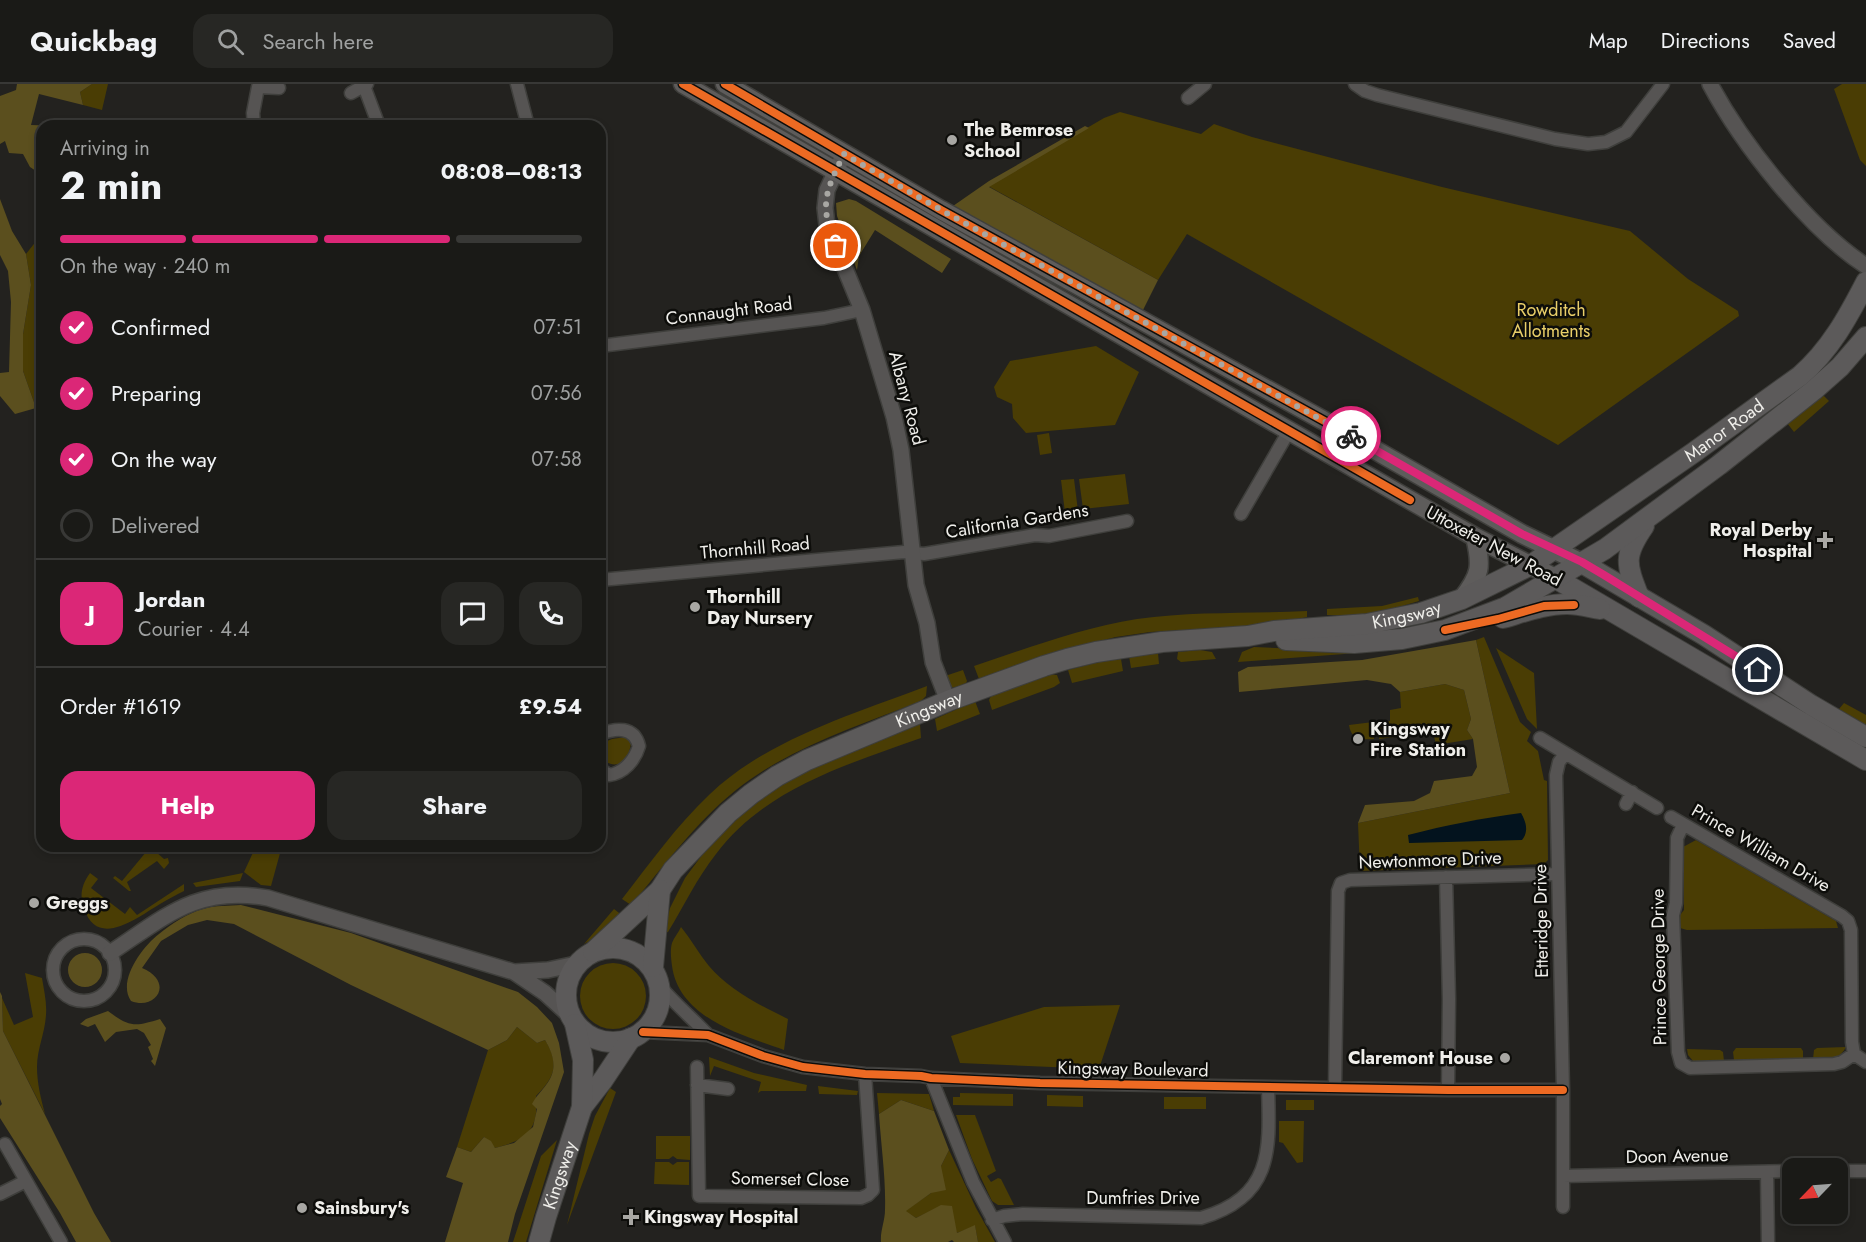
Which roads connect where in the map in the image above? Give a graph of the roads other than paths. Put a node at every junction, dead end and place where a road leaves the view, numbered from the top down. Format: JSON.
{"nodes":[{"id":1,"x":517,"y":84,"type":"edge"},
{"id":2,"x":683,"y":84,"type":"edge"},
{"id":3,"x":725,"y":84,"type":"edge"},
{"id":4,"x":1204,"y":84,"type":"edge"},
{"id":5,"x":1355,"y":84,"type":"edge"},
{"id":6,"x":1663,"y":84,"type":"edge"},
{"id":7,"x":1710,"y":84,"type":"edge"},
{"id":8,"x":366,"y":85,"type":"edge"},
{"id":9,"x":258,"y":86,"type":"edge"},
{"id":10,"x":279,"y":88,"type":"dead end"},
{"id":11,"x":351,"y":93,"type":"dead end"},
{"id":12,"x":1188,"y":98,"type":"dead end"},
{"id":13,"x":254,"y":120,"type":"edge"},
{"id":14,"x":377,"y":120,"type":"edge"},
{"id":15,"x":526,"y":120,"type":"edge"},
{"id":16,"x":844,"y":154,"type":"junction"},
{"id":17,"x":835,"y":172,"type":"junction"},
{"id":18,"x":1866,"y":266,"type":"edge"},
{"id":19,"x":1866,"y":282,"type":"edge"},
{"id":20,"x":862,"y":310,"type":"junction"},
{"id":21,"x":1864,"y":344,"type":"edge"},
{"id":22,"x":606,"y":345,"type":"edge"},
{"id":23,"x":1800,"y":376,"type":"junction"},
{"id":24,"x":1289,"y":431,"type":"junction"},
{"id":25,"x":1241,"y":514,"type":"dead end"},
{"id":26,"x":1652,"y":514,"type":"junction"},
{"id":27,"x":1127,"y":521,"type":"dead end"},
{"id":28,"x":1475,"y":537,"type":"junction"},
{"id":29,"x":1553,"y":549,"type":"junction"},
{"id":30,"x":913,"y":552,"type":"junction"},
{"id":31,"x":1582,"y":562,"type":"junction"},
{"id":32,"x":1531,"y":565,"type":"junction"},
{"id":33,"x":1555,"y":578,"type":"junction"},
{"id":34,"x":606,"y":579,"type":"edge"},
{"id":35,"x":1638,"y":597,"type":"junction"},
{"id":36,"x":1462,"y":599,"type":"junction"},
{"id":37,"x":1612,"y":611,"type":"junction"},
{"id":38,"x":1444,"y":630,"type":"junction"},
{"id":39,"x":1248,"y":636,"type":"junction"},
{"id":40,"x":948,"y":701,"type":"junction"},
{"id":41,"x":606,"y":732,"type":"edge"},
{"id":42,"x":1866,"y":737,"type":"edge"},
{"id":43,"x":1540,"y":738,"type":"dead end"},
{"id":44,"x":1564,"y":754,"type":"junction"},
{"id":45,"x":1866,"y":760,"type":"edge"},
{"id":46,"x":606,"y":773,"type":"edge"},
{"id":47,"x":1657,"y":808,"type":"dead end"},
{"id":48,"x":1671,"y":817,"type":"dead end"},
{"id":49,"x":1683,"y":825,"type":"junction"},
{"id":50,"x":1558,"y":874,"type":"junction"},
{"id":51,"x":1446,"y":877,"type":"junction"},
{"id":52,"x":660,"y":890,"type":"junction"},
{"id":53,"x":592,"y":952,"type":"junction"},
{"id":54,"x":110,"y":953,"type":"junction"},
{"id":55,"x":576,"y":964,"type":"junction"},
{"id":56,"x":514,"y":972,"type":"junction"},
{"id":57,"x":656,"y":976,"type":"junction"},
{"id":58,"x":571,"y":1019,"type":"junction"},
{"id":59,"x":637,"y":1035,"type":"junction"},
{"id":60,"x":708,"y":1035,"type":"junction"},
{"id":61,"x":1854,"y":1054,"type":"junction"},
{"id":62,"x":1866,"y":1062,"type":"edge"},
{"id":63,"x":697,"y":1068,"type":"dead end"},
{"id":64,"x":865,"y":1074,"type":"junction"},
{"id":65,"x":931,"y":1078,"type":"junction"},
{"id":66,"x":697,"y":1085,"type":"junction"},
{"id":67,"x":1268,"y":1087,"type":"junction"},
{"id":68,"x":1335,"y":1088,"type":"junction"},
{"id":69,"x":728,"y":1089,"type":"dead end"},
{"id":70,"x":1448,"y":1090,"type":"junction"},
{"id":71,"x":1563,"y":1090,"type":"junction"},
{"id":72,"x":582,"y":1107,"type":"junction"},
{"id":73,"x":5,"y":1144,"type":"dead end"},
{"id":74,"x":1848,"y":1171,"type":"edge"},
{"id":75,"x":1866,"y":1171,"type":"edge"},
{"id":76,"x":1767,"y":1172,"type":"junction"},
{"id":77,"x":1782,"y":1172,"type":"edge"},
{"id":78,"x":1563,"y":1176,"type":"junction"},
{"id":79,"x":26,"y":1181,"type":"junction"},
{"id":80,"x":0,"y":1194,"type":"edge"},
{"id":81,"x":1563,"y":1207,"type":"dead end"},
{"id":82,"x":992,"y":1220,"type":"junction"},
{"id":83,"x":61,"y":1242,"type":"edge"},
{"id":84,"x":539,"y":1242,"type":"edge"},
{"id":85,"x":1005,"y":1242,"type":"edge"},
{"id":86,"x":1768,"y":1242,"type":"edge"}],
"edges":[{"from":1,"to":15,"type":"street"},
{"from":2,"to":17,"type":"main road","name":"Uttoxeter New Road"},
{"from":3,"to":16,"type":"main road","name":"Uttoxeter New Road"},
{"from":4,"to":12,"type":"street"},
{"from":5,"to":6,"type":"street"},
{"from":7,"to":18,"type":"street"},
{"from":8,"to":11,"type":"street"},
{"from":8,"to":14,"type":"street"},
{"from":9,"to":10,"type":"street"},
{"from":9,"to":13,"type":"street"},
{"from":16,"to":17,"type":"street","name":"Albany Road"},
{"from":16,"to":29,"type":"main road","name":"Uttoxeter New Road"},
{"from":17,"to":20,"type":"street","name":"Albany Road"},
{"from":17,"to":24,"type":"main road","name":"Uttoxeter New Road"},
{"from":19,"to":23,"type":"highway","name":"Manor Road"},
{"from":20,"to":22,"type":"street","name":"Connaught Road"},
{"from":20,"to":30,"type":"street","name":"Albany Road"},
{"from":21,"to":23,"type":"street"},
{"from":21,"to":26,"type":"highway","name":"Manor Road"},
{"from":23,"to":29,"type":"highway","name":"Manor Road"},
{"from":24,"to":25,"type":"street"},
{"from":24,"to":28,"type":"main road","name":"Uttoxeter New Road"},
{"from":26,"to":31,"type":"highway","name":"Manor Road"},
{"from":26,"to":35,"type":"highway"},
{"from":27,"to":30,"type":"street","name":"California Gardens"},
{"from":28,"to":32,"type":"main road","name":"Uttoxeter New Road"},
{"from":28,"to":36,"type":"main road"},
{"from":29,"to":31,"type":"main road","name":"Uttoxeter New Road"},
{"from":29,"to":32,"type":"highway","name":"Kingsway"},
{"from":29,"to":33,"type":"highway"},
{"from":30,"to":34,"type":"street","name":"Thornhill Road"},
{"from":30,"to":40,"type":"street","name":"Albany Road"},
{"from":31,"to":33,"type":"highway","name":"Kingsway"},
{"from":31,"to":35,"type":"highway","name":"Uttoxeter New Road"},
{"from":32,"to":33,"type":"main road","name":"Uttoxeter New Road"},
{"from":32,"to":36,"type":"highway","name":"Kingsway"},
{"from":33,"to":37,"type":"highway","name":"Uttoxeter New Road"},
{"from":33,"to":38,"type":"highway","name":"Kingsway"},
{"from":35,"to":42,"type":"highway","name":"Uttoxeter New Road"},
{"from":36,"to":39,"type":"highway","name":"Kingsway"},
{"from":37,"to":38,"type":"highway"},
{"from":37,"to":45,"type":"highway","name":"Uttoxeter New Road"},
{"from":38,"to":39,"type":"highway","name":"Kingsway"},
{"from":39,"to":40,"type":"highway","name":"Kingsway"},
{"from":40,"to":52,"type":"highway","name":"Kingsway"},
{"from":41,"to":46,"type":"street"},
{"from":43,"to":44,"type":"street"},
{"from":44,"to":47,"type":"street"},
{"from":44,"to":50,"type":"street","name":"Etteridge Drive"},
{"from":48,"to":49,"type":"street","name":"Prince William Drive"},
{"from":49,"to":61,"type":"street","name":"Prince William Drive"},
{"from":49,"to":61,"type":"street","name":"Prince George Drive"},
{"from":50,"to":51,"type":"street","name":"Newtonmore Drive"},
{"from":50,"to":71,"type":"street","name":"Etteridge Drive"},
{"from":51,"to":68,"type":"street","name":"Newtonmore Drive"},
{"from":51,"to":70,"type":"street"},
{"from":52,"to":53,"type":"highway","name":"Kingsway"},
{"from":52,"to":57,"type":"highway","name":"Kingsway"},
{"from":53,"to":55,"type":"highway"},
{"from":53,"to":57,"type":"highway"},
{"from":54,"to":54,"type":"street"},
{"from":54,"to":56,"type":"street"},
{"from":55,"to":56,"type":"street"},
{"from":55,"to":58,"type":"highway"},
{"from":56,"to":58,"type":"street"},
{"from":57,"to":59,"type":"highway"},
{"from":57,"to":60,"type":"street"},
{"from":58,"to":59,"type":"highway"},
{"from":58,"to":72,"type":"highway","name":"Kingsway"},
{"from":59,"to":60,"type":"street"},
{"from":59,"to":72,"type":"highway","name":"Kingsway"},
{"from":60,"to":64,"type":"street","name":"Kingsway Boulevard"},
{"from":61,"to":62,"type":"street"},
{"from":63,"to":66,"type":"street","name":"Somerset Close"},
{"from":64,"to":65,"type":"street","name":"Kingsway Boulevard"},
{"from":64,"to":66,"type":"street","name":"Somerset Close"},
{"from":65,"to":67,"type":"street","name":"Kingsway Boulevard"},
{"from":65,"to":82,"type":"street"},
{"from":66,"to":69,"type":"street"},
{"from":67,"to":68,"type":"street","name":"Kingsway Boulevard"},
{"from":67,"to":82,"type":"street","name":"Dumfries Drive"},
{"from":68,"to":70,"type":"street","name":"Kingsway Boulevard"},
{"from":70,"to":71,"type":"street","name":"Kingsway Boulevard"},
{"from":71,"to":78,"type":"street","name":"Etteridge Drive"},
{"from":72,"to":84,"type":"highway","name":"Kingsway"},
{"from":73,"to":79,"type":"street"},
{"from":74,"to":75,"type":"street"},
{"from":76,"to":77,"type":"street","name":"Doon Avenue"},
{"from":76,"to":78,"type":"street","name":"Doon Avenue"},
{"from":76,"to":86,"type":"street"},
{"from":78,"to":81,"type":"street","name":"Etteridge Drive"},
{"from":79,"to":80,"type":"street"},
{"from":79,"to":83,"type":"street"},
{"from":82,"to":85,"type":"street"}]}
